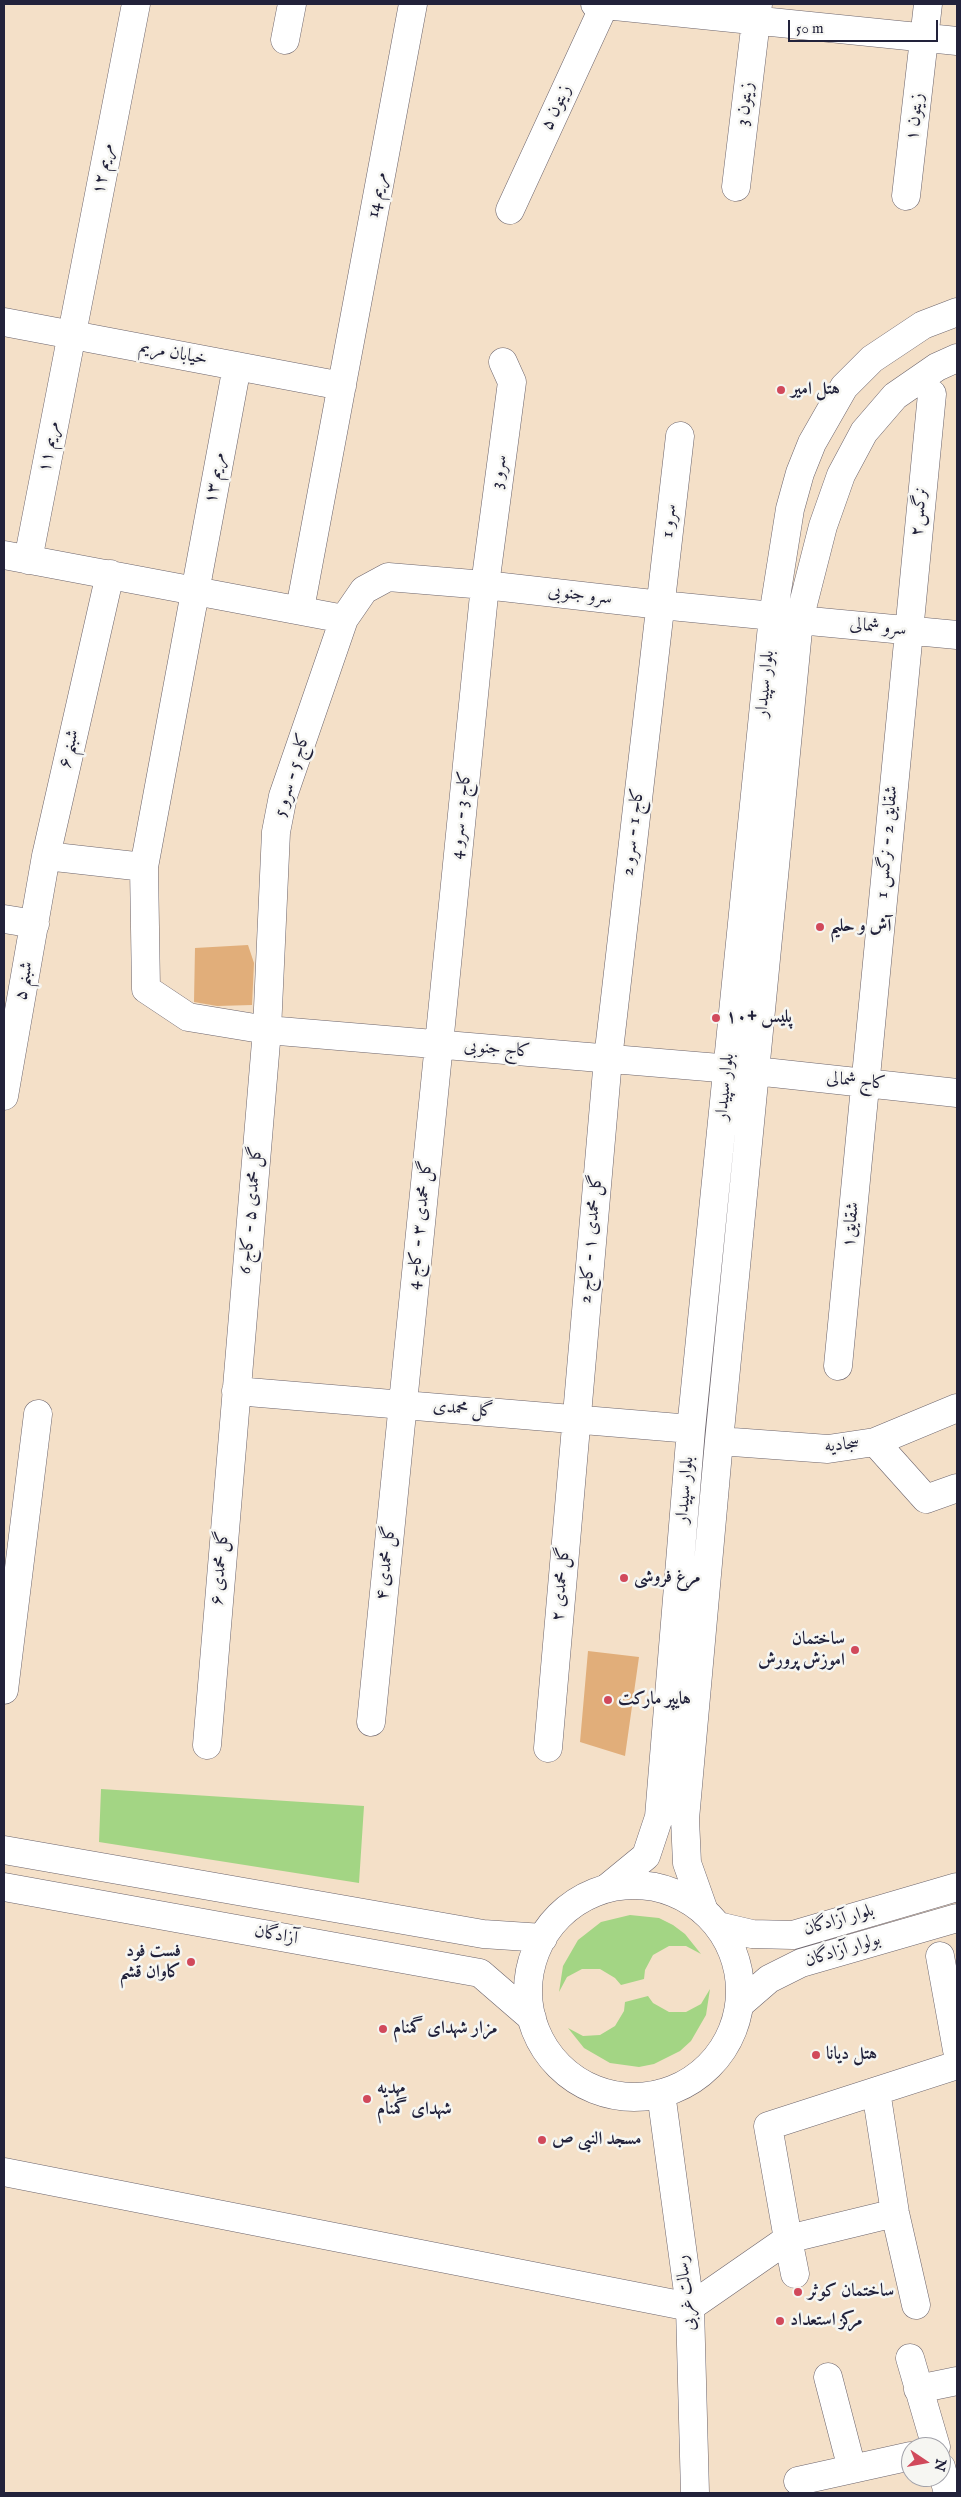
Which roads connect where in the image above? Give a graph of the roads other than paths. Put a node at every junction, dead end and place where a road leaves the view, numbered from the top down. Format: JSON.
{"nodes":[{"id":1,"x":136,"y":4,"type":"edge"},
{"id":2,"x":292,"y":4,"type":"edge"},
{"id":3,"x":413,"y":4,"type":"edge"},
{"id":4,"x":928,"y":4,"type":"edge"},
{"id":5,"x":600,"y":5,"type":"edge"},
{"id":6,"x":757,"y":12,"type":"edge"},
{"id":7,"x":926,"y":38,"type":"junction"},
{"id":8,"x":286,"y":40,"type":"dead end"},
{"id":9,"x":957,"y":41,"type":"edge"},
{"id":10,"x":736,"y":187,"type":"dead end"},
{"id":11,"x":906,"y":196,"type":"dead end"},
{"id":12,"x":510,"y":210,"type":"dead end"},
{"id":13,"x":957,"y":312,"type":"edge"},
{"id":14,"x":4,"y":322,"type":"edge"},
{"id":15,"x":72,"y":335,"type":"junction"},
{"id":16,"x":957,"y":358,"type":"edge"},
{"id":17,"x":503,"y":362,"type":"dead end"},
{"id":18,"x":237,"y":366,"type":"junction"},
{"id":19,"x":342,"y":386,"type":"junction"},
{"id":20,"x":932,"y":394,"type":"dead end"},
{"id":21,"x":680,"y":436,"type":"dead end"},
{"id":22,"x":16,"y":557,"type":"edge"},
{"id":23,"x":110,"y":574,"type":"junction"},
{"id":24,"x":388,"y":577,"type":"joint"},
{"id":25,"x":486,"y":584,"type":"junction"},
{"id":26,"x":196,"y":590,"type":"junction"},
{"id":27,"x":661,"y":606,"type":"junction"},
{"id":28,"x":300,"y":609,"type":"junction"},
{"id":29,"x":786,"y":618,"type":"junction"},
{"id":30,"x":344,"y":619,"type":"junction"},
{"id":31,"x":908,"y":630,"type":"junction"},
{"id":32,"x":957,"y":635,"type":"edge"},
{"id":33,"x":46,"y":856,"type":"junction"},
{"id":34,"x":144,"y":867,"type":"junction"},
{"id":35,"x":4,"y":919,"type":"edge"},
{"id":36,"x":35,"y":924,"type":"junction"},
{"id":37,"x":267,"y":1030,"type":"junction"},
{"id":38,"x":439,"y":1045,"type":"junction"},
{"id":39,"x":608,"y":1059,"type":"junction"},
{"id":40,"x":727,"y":1069,"type":"junction"},
{"id":41,"x":755,"y":1071,"type":"junction"},
{"id":42,"x":866,"y":1083,"type":"junction"},
{"id":43,"x":957,"y":1093,"type":"edge"},
{"id":44,"x":4,"y":1096,"type":"edge"},
{"id":45,"x":838,"y":1366,"type":"dead end"},
{"id":46,"x":236,"y":1390,"type":"junction"},
{"id":47,"x":403,"y":1405,"type":"junction"},
{"id":48,"x":957,"y":1408,"type":"edge"},
{"id":49,"x":38,"y":1414,"type":"dead end"},
{"id":50,"x":576,"y":1420,"type":"junction"},
{"id":51,"x":691,"y":1429,"type":"junction"},
{"id":52,"x":719,"y":1441,"type":"junction"},
{"id":53,"x":875,"y":1442,"type":"junction"},
{"id":54,"x":957,"y":1488,"type":"edge"},
{"id":55,"x":7,"y":1641,"type":"edge"},
{"id":56,"x":4,"y":1690,"type":"edge"},
{"id":57,"x":371,"y":1722,"type":"dead end"},
{"id":58,"x":207,"y":1745,"type":"dead end"},
{"id":59,"x":548,"y":1748,"type":"dead end"},
{"id":60,"x":4,"y":1850,"type":"edge"},
{"id":61,"x":4,"y":1887,"type":"edge"},
{"id":62,"x":957,"y":1887,"type":"edge"},
{"id":63,"x":608,"y":1888,"type":"junction"},
{"id":64,"x":957,"y":1918,"type":"edge"},
{"id":65,"x":712,"y":1919,"type":"junction"},
{"id":66,"x":543,"y":1938,"type":"junction"},
{"id":67,"x":940,"y":1956,"type":"dead end"},
{"id":68,"x":739,"y":2005,"type":"junction"},
{"id":69,"x":532,"y":2018,"type":"junction"},
{"id":70,"x":957,"y":2050,"type":"edge"},
{"id":71,"x":957,"y":2065,"type":"edge"},
{"id":72,"x":876,"y":2091,"type":"junction"},
{"id":73,"x":661,"y":2093,"type":"junction"},
{"id":74,"x":4,"y":2172,"type":"edge"},
{"id":75,"x":895,"y":2213,"type":"junction"},
{"id":76,"x":788,"y":2239,"type":"junction"},
{"id":77,"x":795,"y":2274,"type":"dead end"},
{"id":78,"x":916,"y":2305,"type":"dead end"},
{"id":79,"x":690,"y":2307,"type":"junction"},
{"id":80,"x":910,"y":2358,"type":"dead end"},
{"id":81,"x":828,"y":2377,"type":"dead end"},
{"id":82,"x":957,"y":2381,"type":"edge"},
{"id":83,"x":918,"y":2389,"type":"junction"},
{"id":84,"x":933,"y":2437,"type":"edge"},
{"id":85,"x":901,"y":2458,"type":"edge"},
{"id":86,"x":852,"y":2469,"type":"junction"},
{"id":87,"x":798,"y":2481,"type":"dead end"},
{"id":88,"x":695,"y":2493,"type":"edge"}],
"edges":[{"from":1,"to":15,"type":"street","name":"مریم ۱۲"},
{"from":2,"to":8,"type":"street"},
{"from":3,"to":19,"type":"street","name":"مریم 14"},
{"from":4,"to":7,"type":"street","name":"زیتون ۱"},
{"from":5,"to":6,"type":"street"},
{"from":5,"to":12,"type":"street","name":"زیتون ۵"},
{"from":6,"to":7,"type":"street"},
{"from":6,"to":10,"type":"street","name":"زیتون 3"},
{"from":7,"to":9,"type":"street"},
{"from":7,"to":11,"type":"street","name":"زیتون ۱"},
{"from":13,"to":29,"type":"street","name":"بلوار سپیدار"},
{"from":14,"to":15,"type":"street","name":"خیابان مریم"},
{"from":15,"to":18,"type":"street","name":"خیابان مریم"},
{"from":15,"to":22,"type":"street","name":"مریم ۱۱"},
{"from":16,"to":29,"type":"street","name":"بلوار سپیدار"},
{"from":17,"to":25,"type":"street","name":"سرو 3"},
{"from":18,"to":19,"type":"street","name":"خیابان مریم"},
{"from":18,"to":26,"type":"street","name":"مریم ۱۳"},
{"from":19,"to":28,"type":"street","name":"مریم 14"},
{"from":20,"to":31,"type":"street","name":"نرگس۲"},
{"from":21,"to":27,"type":"street","name":"سرو 1"},
{"from":22,"to":23,"type":"street"},
{"from":23,"to":26,"type":"street"},
{"from":23,"to":33,"type":"street","name":"شبنم ۶"},
{"from":24,"to":25,"type":"street","name":"سرو جنوبی"},
{"from":24,"to":30,"type":"street","name":"کاج 5 - سرو 5"},
{"from":25,"to":27,"type":"street","name":"سرو جنوبی"},
{"from":25,"to":38,"type":"street","name":"کاج 3 - سرو 4"},
{"from":26,"to":28,"type":"street"},
{"from":26,"to":34,"type":"street","name":"مریم ۱۳"},
{"from":27,"to":29,"type":"street","name":"سرو جنوبی"},
{"from":27,"to":39,"type":"street","name":"کاج 1 - سرو 2"},
{"from":28,"to":30,"type":"street"},
{"from":29,"to":31,"type":"street","name":"سرو شمالی"},
{"from":29,"to":40,"type":"street","name":"بلوار سپیدار"},
{"from":29,"to":41,"type":"street","name":"بلوار سپیدار"},
{"from":30,"to":37,"type":"street","name":"کاج 5 - سرو 5"},
{"from":31,"to":32,"type":"street","name":"سرو شمالی"},
{"from":31,"to":42,"type":"street","name":"شقایق 2 - نرگس 1"},
{"from":33,"to":34,"type":"street"},
{"from":33,"to":36,"type":"street","name":"شبنم ۶"},
{"from":34,"to":37,"type":"street","name":"کاج جنوبی"},
{"from":35,"to":36,"type":"street"},
{"from":36,"to":44,"type":"street","name":"شبنم ۵"},
{"from":37,"to":38,"type":"street","name":"کاج جنوبی"},
{"from":37,"to":46,"type":"street","name":"گل محمدی ۵ - کاج 6"},
{"from":38,"to":39,"type":"street","name":"کاج جنوبی"},
{"from":38,"to":47,"type":"street","name":"گل محمدی ۳ - کاج 4"},
{"from":39,"to":40,"type":"street","name":"کاج جنوبی"},
{"from":39,"to":50,"type":"street","name":"گل محمدی ۱ - کاج 2"},
{"from":40,"to":41,"type":"street","name":"کاج شمالی"},
{"from":40,"to":51,"type":"street","name":"بلوار سپیدار"},
{"from":41,"to":42,"type":"street","name":"کاج شمالی"},
{"from":41,"to":52,"type":"street","name":"بلوار سپیدار"},
{"from":42,"to":43,"type":"street","name":"کاج شمالی"},
{"from":42,"to":45,"type":"street","name":"شقایق۱"},
{"from":46,"to":47,"type":"street","name":"گل محمدی"},
{"from":46,"to":58,"type":"street","name":"گل محمدی ۶"},
{"from":47,"to":50,"type":"street","name":"گل محمدی"},
{"from":47,"to":57,"type":"street","name":"گل محمدی ۴"},
{"from":48,"to":53,"type":"street","name":"سجادیه"},
{"from":49,"to":55,"type":"street"},
{"from":50,"to":51,"type":"street","name":"گل محمدی"},
{"from":50,"to":59,"type":"street","name":"گل محمدی ۲"},
{"from":51,"to":63,"type":"street","name":"بلوار سپیدار"},
{"from":52,"to":53,"type":"street","name":"سجادیه"},
{"from":52,"to":65,"type":"street","name":"بلوار سپیدار"},
{"from":53,"to":54,"type":"street"},
{"from":55,"to":56,"type":"street"},
{"from":60,"to":66,"type":"street"},
{"from":61,"to":69,"type":"street","name":"آزادگان"},
{"from":62,"to":65,"type":"street","name":"بلوار آزادگان"},
{"from":63,"to":65,"type":"street"},
{"from":63,"to":66,"type":"street"},
{"from":64,"to":68,"type":"street","name":"بولوار آزادگان"},
{"from":65,"to":68,"type":"street","name":"بلوار سپیدار"},
{"from":66,"to":69,"type":"street"},
{"from":67,"to":70,"type":"street"},
{"from":68,"to":73,"type":"street","name":"بلوار سپیدار"},
{"from":69,"to":73,"type":"street","name":"بلوار سپیدار"},
{"from":71,"to":72,"type":"street"},
{"from":72,"to":75,"type":"street"},
{"from":72,"to":76,"type":"street"},
{"from":73,"to":79,"type":"street","name":"رسالت غربی"},
{"from":74,"to":79,"type":"street"},
{"from":75,"to":76,"type":"street"},
{"from":75,"to":78,"type":"street"},
{"from":76,"to":77,"type":"street"},
{"from":76,"to":79,"type":"street"},
{"from":79,"to":88,"type":"street","name":"رسالت غربی"},
{"from":80,"to":83,"type":"street"},
{"from":81,"to":86,"type":"street"},
{"from":82,"to":83,"type":"street"},
{"from":83,"to":84,"type":"street"},
{"from":85,"to":86,"type":"street"},
{"from":86,"to":87,"type":"street"}]}
